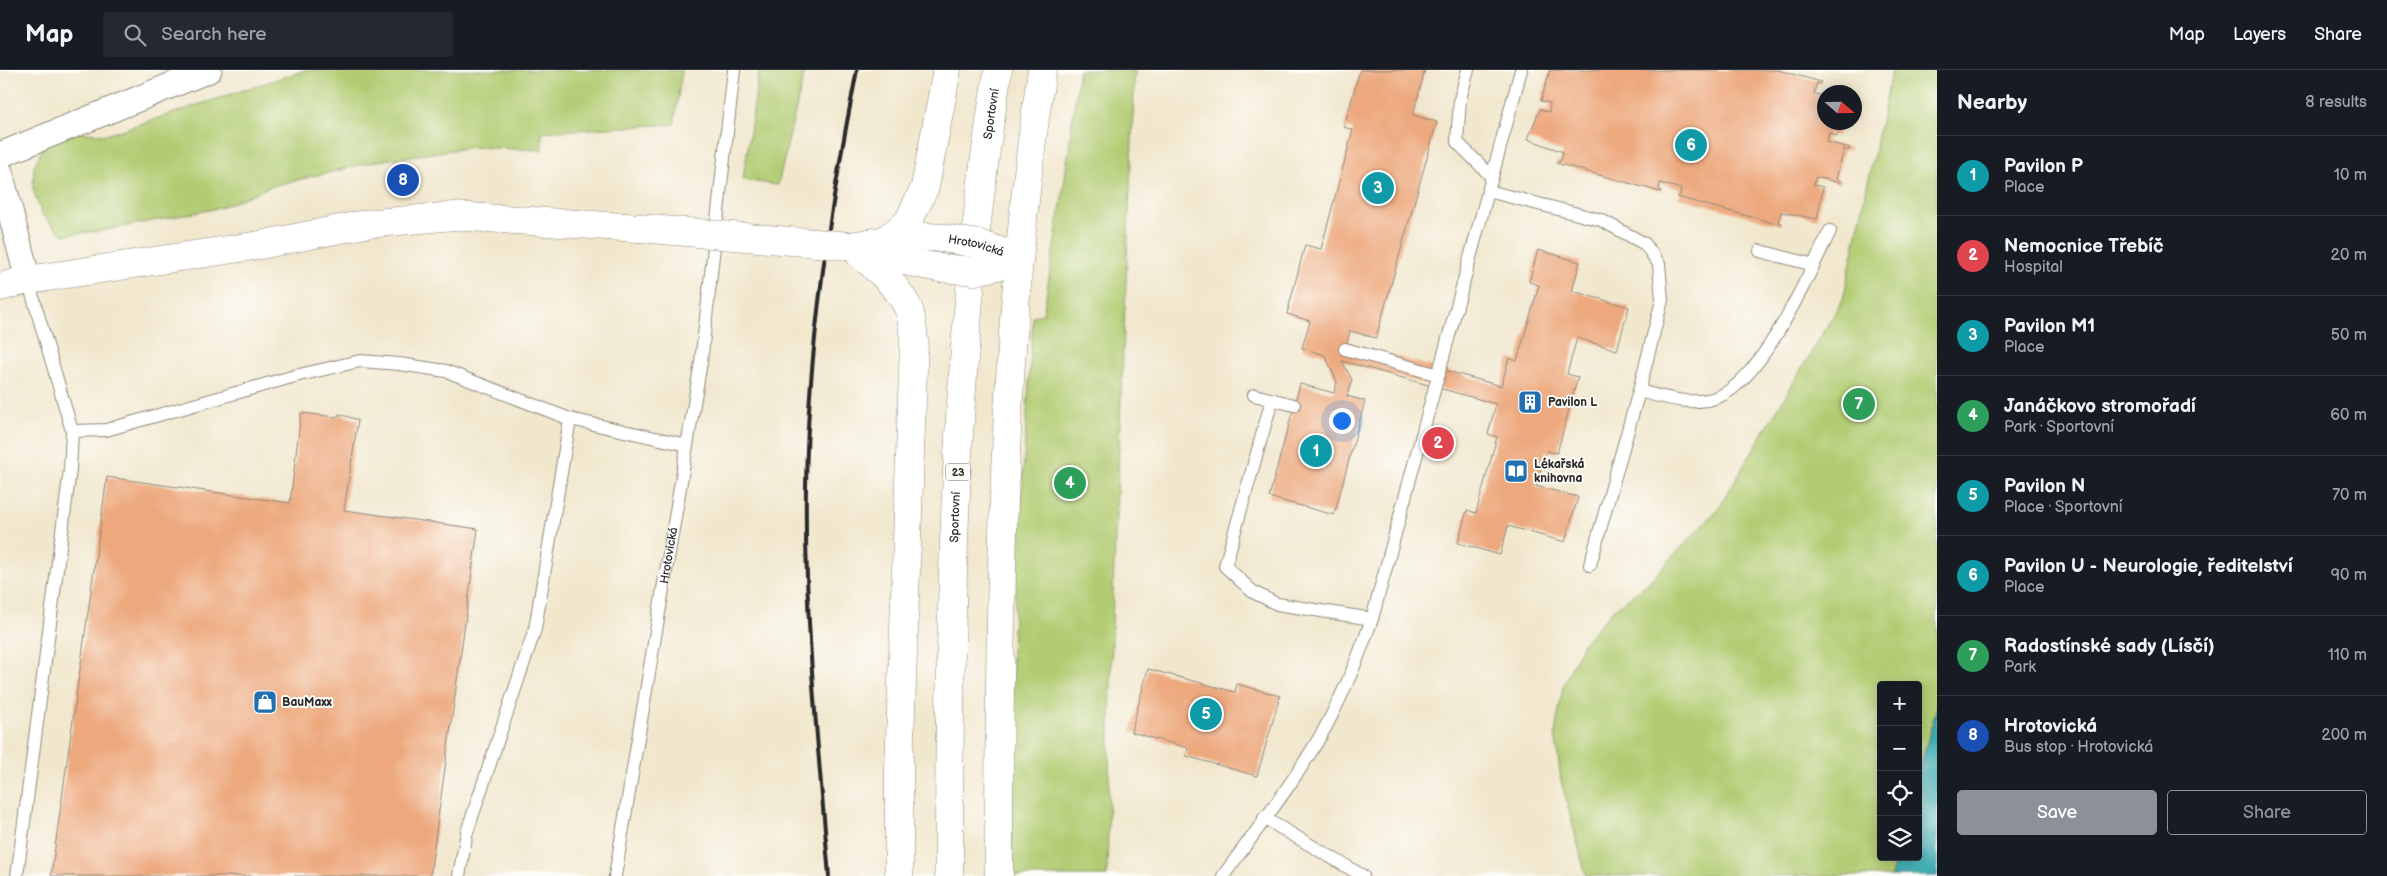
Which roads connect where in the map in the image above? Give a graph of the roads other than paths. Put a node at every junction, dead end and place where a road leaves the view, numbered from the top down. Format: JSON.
{"nodes":[{"id":1,"x":209,"y":70,"type":"edge"},
{"id":2,"x":734,"y":70,"type":"edge"},
{"id":3,"x":947,"y":70,"type":"edge"},
{"id":4,"x":998,"y":70,"type":"edge"},
{"id":5,"x":1042,"y":70,"type":"edge"},
{"id":6,"x":1468,"y":70,"type":"edge"},
{"id":7,"x":1520,"y":70,"type":"edge"},
{"id":8,"x":0,"y":154,"type":"edge"},
{"id":9,"x":0,"y":172,"type":"edge"},
{"id":10,"x":1492,"y":177,"type":"junction"},
{"id":11,"x":1488,"y":191,"type":"junction"},
{"id":12,"x":1830,"y":232,"type":"dead end"},
{"id":13,"x":888,"y":238,"type":"junction"},
{"id":14,"x":850,"y":246,"type":"junction"},
{"id":15,"x":1760,"y":252,"type":"dead end"},
{"id":16,"x":1007,"y":259,"type":"junction"},
{"id":17,"x":1814,"y":265,"type":"junction"},
{"id":18,"x":28,"y":280,"type":"junction"},
{"id":19,"x":0,"y":288,"type":"edge"},
{"id":20,"x":1345,"y":349,"type":"dead end"},
{"id":21,"x":1439,"y":375,"type":"junction"},
{"id":22,"x":1639,"y":391,"type":"junction"},
{"id":23,"x":1254,"y":395,"type":"dead end"},
{"id":24,"x":1272,"y":400,"type":"junction"},
{"id":25,"x":1294,"y":406,"type":"dead end"},
{"id":26,"x":570,"y":418,"type":"junction"},
{"id":27,"x":72,"y":431,"type":"junction"},
{"id":28,"x":687,"y":445,"type":"junction"},
{"id":29,"x":1590,"y":564,"type":"dead end"},
{"id":30,"x":1372,"y":619,"type":"junction"},
{"id":31,"x":1264,"y":818,"type":"junction"},
{"id":32,"x":17,"y":876,"type":"edge"},
{"id":33,"x":459,"y":876,"type":"edge"},
{"id":34,"x":615,"y":876,"type":"edge"},
{"id":35,"x":899,"y":876,"type":"edge"},
{"id":36,"x":949,"y":876,"type":"edge"},
{"id":37,"x":999,"y":876,"type":"edge"},
{"id":38,"x":1223,"y":876,"type":"edge"},
{"id":39,"x":1363,"y":876,"type":"edge"}],
"edges":[{"from":1,"to":8,"type":"street"},
{"from":2,"to":28,"type":"lane","name":"Hrotovická"},
{"from":3,"to":13,"type":"main road"},
{"from":4,"to":36,"type":"main road","name":"Sportovní","number":"23"},
{"from":5,"to":16,"type":"main road"},
{"from":6,"to":10,"type":"lane"},
{"from":7,"to":10,"type":"lane"},
{"from":9,"to":18,"type":"street"},
{"from":10,"to":11,"type":"lane"},
{"from":11,"to":21,"type":"lane"},
{"from":11,"to":22,"type":"lane"},
{"from":12,"to":17,"type":"lane"},
{"from":13,"to":14,"type":"main road","name":"Hrotovická"},
{"from":13,"to":16,"type":"main road","name":"Hrotovická","bridge":true},
{"from":14,"to":16,"type":"main road","name":"Hrotovická","bridge":true},
{"from":14,"to":18,"type":"main road","name":"Hrotovická","bridge":true},
{"from":14,"to":35,"type":"main road"},
{"from":15,"to":17,"type":"lane"},
{"from":16,"to":37,"type":"main road"},
{"from":17,"to":22,"type":"lane"},
{"from":18,"to":19,"type":"main road","name":"Hrotovická"},
{"from":18,"to":27,"type":"lane"},
{"from":20,"to":21,"type":"lane"},
{"from":21,"to":30,"type":"lane"},
{"from":22,"to":29,"type":"lane"},
{"from":23,"to":24,"type":"lane"},
{"from":24,"to":25,"type":"lane"},
{"from":24,"to":30,"type":"lane"},
{"from":26,"to":27,"type":"lane"},
{"from":26,"to":28,"type":"lane"},
{"from":26,"to":33,"type":"lane"},
{"from":27,"to":32,"type":"lane"},
{"from":28,"to":34,"type":"lane","name":"Hrotovická"},
{"from":30,"to":31,"type":"lane"},
{"from":31,"to":38,"type":"lane"},
{"from":31,"to":39,"type":"lane"}]}
